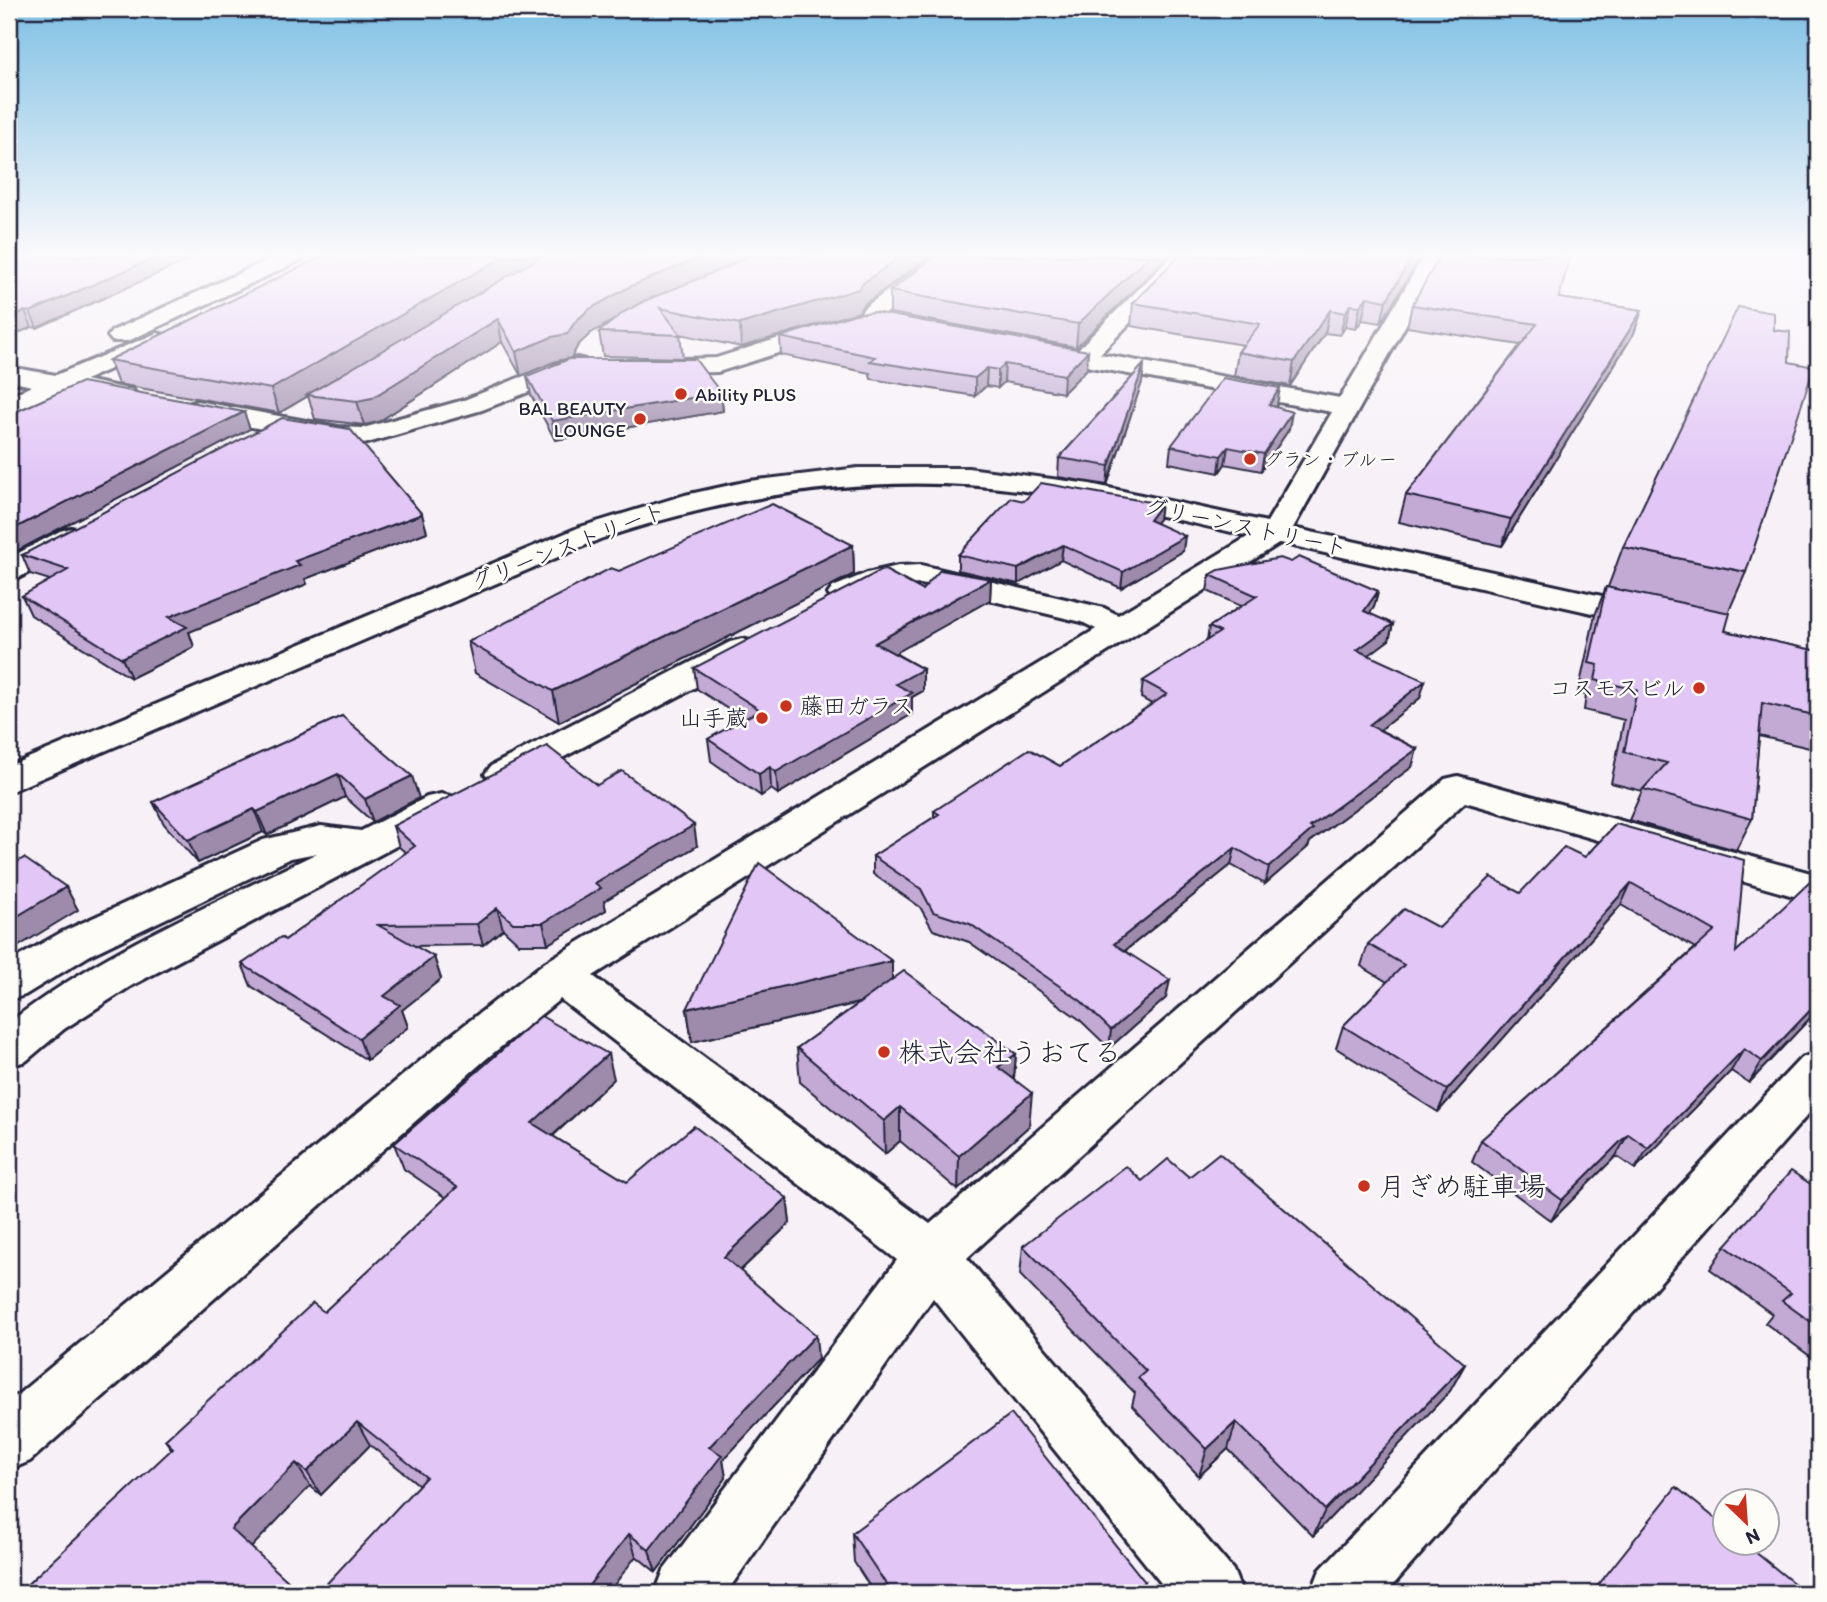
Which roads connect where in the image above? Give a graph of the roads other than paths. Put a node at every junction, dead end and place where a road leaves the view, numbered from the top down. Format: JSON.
{"nodes":[{"id":1,"x":129,"y":331,"type":"edge"},
{"id":2,"x":163,"y":331,"type":"edge"},
{"id":3,"x":825,"y":331,"type":"edge"},
{"id":4,"x":1110,"y":331,"type":"edge"},
{"id":5,"x":1391,"y":331,"type":"edge"},
{"id":6,"x":1017,"y":346,"type":"edge"},
{"id":7,"x":1083,"y":358,"type":"junction"},
{"id":8,"x":590,"y":360,"type":"edge"},
{"id":9,"x":626,"y":366,"type":"edge"},
{"id":10,"x":14,"y":378,"type":"edge"},
{"id":11,"x":59,"y":383,"type":"junction"},
{"id":12,"x":147,"y":400,"type":"edge"},
{"id":13,"x":173,"y":404,"type":"edge"},
{"id":14,"x":9,"y":405,"type":"edge"},
{"id":15,"x":317,"y":405,"type":"edge"},
{"id":16,"x":1347,"y":407,"type":"junction"},
{"id":17,"x":283,"y":425,"type":"junction"},
{"id":18,"x":247,"y":444,"type":"edge"},
{"id":19,"x":92,"y":526,"type":"edge"},
{"id":20,"x":1275,"y":533,"type":"junction"},
{"id":21,"x":9,"y":570,"type":"edge"},
{"id":22,"x":820,"y":607,"type":"edge"},
{"id":23,"x":1673,"y":621,"type":"edge"},
{"id":24,"x":1121,"y":629,"type":"junction"},
{"id":25,"x":772,"y":633,"type":"edge"},
{"id":26,"x":9,"y":780,"type":"edge"},
{"id":27,"x":366,"y":845,"type":"junction"},
{"id":28,"x":1818,"y":889,"type":"edge"},
{"id":29,"x":560,"y":975,"type":"junction"},
{"id":30,"x":9,"y":983,"type":"edge"},
{"id":31,"x":9,"y":1048,"type":"edge"},
{"id":32,"x":1818,"y":1071,"type":"edge"},
{"id":33,"x":932,"y":1255,"type":"junction"},
{"id":34,"x":9,"y":1440,"type":"edge"},
{"id":35,"x":687,"y":1593,"type":"edge"},
{"id":36,"x":1210,"y":1593,"type":"edge"},
{"id":37,"x":1343,"y":1593,"type":"edge"}],
"edges":[{"from":1,"to":10,"type":"street"},
{"from":2,"to":11,"type":"street"},
{"from":3,"to":9,"type":"street"},
{"from":4,"to":7,"type":"street"},
{"from":5,"to":16,"type":"street"},
{"from":6,"to":7,"type":"street"},
{"from":7,"to":16,"type":"street"},
{"from":8,"to":17,"type":"street"},
{"from":10,"to":11,"type":"street"},
{"from":11,"to":12,"type":"street"},
{"from":11,"to":14,"type":"street"},
{"from":13,"to":17,"type":"street"},
{"from":15,"to":17,"type":"street"},
{"from":16,"to":20,"type":"street"},
{"from":17,"to":18,"type":"street"},
{"from":19,"to":21,"type":"street"},
{"from":20,"to":23,"type":"street","name":"グリーンストリート"},
{"from":20,"to":24,"type":"street"},
{"from":20,"to":26,"type":"street","name":"グリーンストリート"},
{"from":22,"to":24,"type":"street"},
{"from":24,"to":29,"type":"street"},
{"from":25,"to":27,"type":"street"},
{"from":27,"to":30,"type":"street"},
{"from":27,"to":31,"type":"street"},
{"from":28,"to":33,"type":"street"},
{"from":29,"to":33,"type":"street"},
{"from":29,"to":34,"type":"street"},
{"from":32,"to":37,"type":"street"},
{"from":33,"to":35,"type":"street"},
{"from":33,"to":36,"type":"street"}]}
